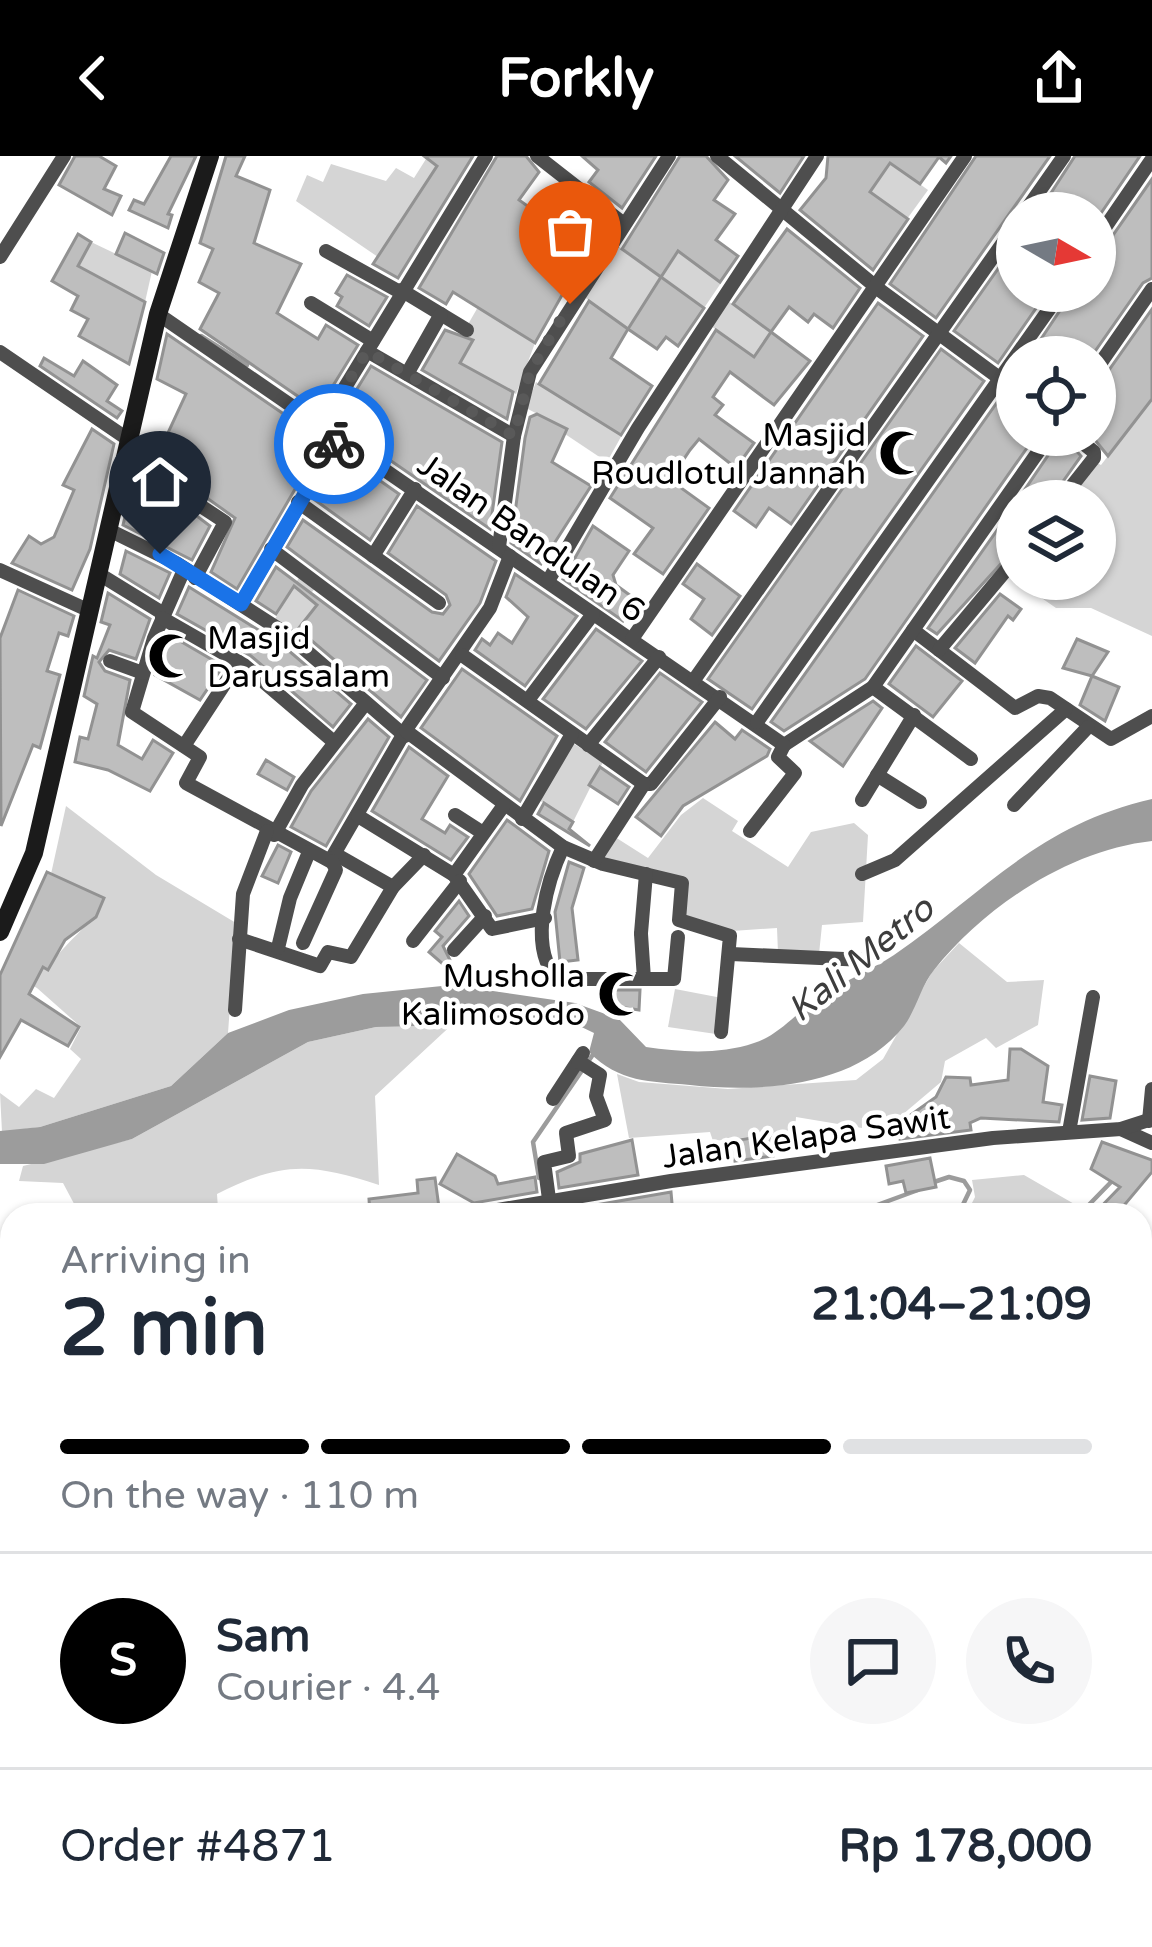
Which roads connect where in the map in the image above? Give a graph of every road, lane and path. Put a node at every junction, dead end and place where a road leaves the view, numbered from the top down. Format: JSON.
{"nodes":[{"id":1,"x":64,"y":156,"type":"edge"},
{"id":2,"x":210,"y":156,"type":"edge"},
{"id":3,"x":486,"y":156,"type":"edge"},
{"id":4,"x":537,"y":156,"type":"edge"},
{"id":5,"x":669,"y":156,"type":"edge"},
{"id":6,"x":717,"y":156,"type":"edge"},
{"id":7,"x":817,"y":156,"type":"edge"},
{"id":8,"x":965,"y":156,"type":"edge"},
{"id":9,"x":1064,"y":156,"type":"edge"},
{"id":10,"x":1152,"y":159,"type":"edge"},
{"id":11,"x":1039,"y":192,"type":"edge"},
{"id":12,"x":781,"y":208,"type":"junction"},
{"id":13,"x":1116,"y":211,"type":"edge"},
{"id":14,"x":623,"y":224,"type":"junction"},
{"id":15,"x":326,"y":251,"type":"dead end"},
{"id":16,"x":996,"y":253,"type":"edge"},
{"id":17,"x":0,"y":257,"type":"edge"},
{"id":18,"x":875,"y":285,"type":"junction"},
{"id":19,"x":1152,"y":289,"type":"edge"},
{"id":20,"x":400,"y":291,"type":"junction"},
{"id":21,"x":311,"y":304,"type":"dead end"},
{"id":22,"x":158,"y":314,"type":"junction"},
{"id":23,"x":441,"y":314,"type":"junction"},
{"id":24,"x":467,"y":330,"type":"dead end"},
{"id":25,"x":940,"y":334,"type":"junction"},
{"id":26,"x":1116,"y":341,"type":"edge"},
{"id":27,"x":370,"y":346,"type":"junction"},
{"id":28,"x":0,"y":352,"type":"edge"},
{"id":29,"x":407,"y":374,"type":"junction"},
{"id":30,"x":996,"y":375,"type":"edge"},
{"id":31,"x":996,"y":387,"type":"edge"},
{"id":32,"x":322,"y":425,"type":"junction"},
{"id":33,"x":339,"y":436,"type":"junction"},
{"id":34,"x":514,"y":436,"type":"junction"},
{"id":35,"x":129,"y":440,"type":"junction"},
{"id":36,"x":1035,"y":456,"type":"edge"},
{"id":37,"x":1094,"y":456,"type":"edge"},
{"id":38,"x":1077,"y":480,"type":"edge"},
{"id":39,"x":416,"y":489,"type":"junction"},
{"id":40,"x":187,"y":497,"type":"dead end"},
{"id":41,"x":298,"y":502,"type":"junction"},
{"id":42,"x":109,"y":530,"type":"junction"},
{"id":43,"x":271,"y":549,"type":"junction"},
{"id":44,"x":504,"y":551,"type":"junction"},
{"id":45,"x":373,"y":556,"type":"junction"},
{"id":46,"x":0,"y":570,"type":"edge"},
{"id":47,"x":99,"y":574,"type":"junction"},
{"id":48,"x":189,"y":575,"type":"junction"},
{"id":49,"x":548,"y":580,"type":"junction"},
{"id":50,"x":996,"y":582,"type":"edge"},
{"id":51,"x":439,"y":603,"type":"dead end"},
{"id":52,"x":241,"y":604,"type":"junction"},
{"id":53,"x":90,"y":611,"type":"junction"},
{"id":54,"x":593,"y":614,"type":"junction"},
{"id":55,"x":163,"y":616,"type":"junction"},
{"id":56,"x":913,"y":630,"type":"junction"},
{"id":57,"x":632,"y":639,"type":"junction"},
{"id":58,"x":939,"y":650,"type":"junction"},
{"id":59,"x":462,"y":655,"type":"junction"},
{"id":60,"x":659,"y":658,"type":"junction"},
{"id":61,"x":110,"y":661,"type":"dead end"},
{"id":62,"x":239,"y":662,"type":"junction"},
{"id":63,"x":142,"y":674,"type":"junction"},
{"id":64,"x":443,"y":678,"type":"junction"},
{"id":65,"x":694,"y":680,"type":"junction"},
{"id":66,"x":874,"y":687,"type":"junction"},
{"id":67,"x":720,"y":697,"type":"junction"},
{"id":68,"x":528,"y":700,"type":"junction"},
{"id":69,"x":365,"y":704,"type":"junction"},
{"id":70,"x":1066,"y":709,"type":"junction"},
{"id":71,"x":914,"y":716,"type":"junction"},
{"id":72,"x":1152,"y":716,"type":"edge"},
{"id":73,"x":757,"y":722,"type":"junction"},
{"id":74,"x":1088,"y":727,"type":"junction"},
{"id":75,"x":405,"y":734,"type":"junction"},
{"id":76,"x":572,"y":734,"type":"junction"},
{"id":77,"x":334,"y":742,"type":"junction"},
{"id":78,"x":588,"y":745,"type":"junction"},
{"id":79,"x":784,"y":745,"type":"junction"},
{"id":80,"x":184,"y":746,"type":"junction"},
{"id":81,"x":971,"y":759,"type":"dead end"},
{"id":82,"x":877,"y":775,"type":"junction"},
{"id":83,"x":648,"y":784,"type":"junction"},
{"id":84,"x":862,"y":800,"type":"dead end"},
{"id":85,"x":920,"y":802,"type":"dead end"},
{"id":86,"x":504,"y":805,"type":"junction"},
{"id":87,"x":1013,"y":805,"type":"dead end"},
{"id":88,"x":455,"y":814,"type":"dead end"},
{"id":89,"x":358,"y":816,"type":"junction"},
{"id":90,"x":522,"y":819,"type":"junction"},
{"id":91,"x":750,"y":831,"type":"dead end"},
{"id":92,"x":270,"y":833,"type":"junction"},
{"id":93,"x":483,"y":833,"type":"junction"},
{"id":94,"x":562,"y":847,"type":"junction"},
{"id":95,"x":309,"y":852,"type":"junction"},
{"id":96,"x":424,"y":855,"type":"junction"},
{"id":97,"x":334,"y":858,"type":"junction"},
{"id":98,"x":594,"y":861,"type":"junction"},
{"id":99,"x":646,"y":874,"type":"junction"},
{"id":100,"x":862,"y":874,"type":"dead end"},
{"id":101,"x":457,"y":878,"type":"junction"},
{"id":102,"x":393,"y":887,"type":"junction"},
{"id":103,"x":485,"y":916,"type":"junction"},
{"id":104,"x":544,"y":918,"type":"junction"},
{"id":105,"x":0,"y":932,"type":"edge"},
{"id":106,"x":678,"y":937,"type":"dead end"},
{"id":107,"x":239,"y":939,"type":"junction"},
{"id":108,"x":413,"y":941,"type":"dead end"},
{"id":109,"x":303,"y":943,"type":"dead end"},
{"id":110,"x":278,"y":948,"type":"junction"},
{"id":111,"x":454,"y":950,"type":"dead end"},
{"id":112,"x":731,"y":954,"type":"junction"},
{"id":113,"x":866,"y":960,"type":"dead end"},
{"id":114,"x":644,"y":979,"type":"junction"},
{"id":115,"x":1093,"y":997,"type":"dead end"},
{"id":116,"x":235,"y":1010,"type":"dead end"},
{"id":117,"x":721,"y":1032,"type":"dead end"},
{"id":118,"x":1152,"y":1089,"type":"edge"},
{"id":119,"x":553,"y":1099,"type":"dead end"},
{"id":120,"x":1151,"y":1120,"type":"edge"},
{"id":121,"x":1121,"y":1129,"type":"junction"},
{"id":122,"x":1070,"y":1132,"type":"junction"},
{"id":123,"x":1152,"y":1143,"type":"edge"},
{"id":124,"x":549,"y":1199,"type":"junction"},
{"id":125,"x":529,"y":1203,"type":"edge"}],
"edges":[{"from":1,"to":17,"type":"street"},
{"from":2,"to":22,"type":"main road"},
{"from":3,"to":20,"type":"street"},
{"from":4,"to":14,"type":"street"},
{"from":5,"to":14,"type":"street"},
{"from":6,"to":12,"type":"street"},
{"from":7,"to":12,"type":"street"},
{"from":8,"to":18,"type":"street"},
{"from":9,"to":11,"type":"street"},
{"from":10,"to":13,"type":"street"},
{"from":12,"to":18,"type":"street"},
{"from":12,"to":49,"type":"street"},
{"from":14,"to":34,"type":"street"},
{"from":15,"to":20,"type":"street"},
{"from":16,"to":25,"type":"street"},
{"from":18,"to":25,"type":"street"},
{"from":18,"to":57,"type":"street"},
{"from":19,"to":26,"type":"street"},
{"from":20,"to":23,"type":"street"},
{"from":20,"to":27,"type":"street"},
{"from":21,"to":27,"type":"street"},
{"from":22,"to":32,"type":"street","name":"Jalan Bandulan 6"},
{"from":22,"to":35,"type":"main road"},
{"from":23,"to":24,"type":"street"},
{"from":23,"to":29,"type":"street"},
{"from":25,"to":30,"type":"street"},
{"from":25,"to":65,"type":"street"},
{"from":27,"to":29,"type":"street"},
{"from":27,"to":32,"type":"street"},
{"from":28,"to":35,"type":"street"},
{"from":29,"to":34,"type":"street"},
{"from":31,"to":73,"type":"street"},
{"from":32,"to":33,"type":"street","name":"Jalan Bandulan 6"},
{"from":33,"to":39,"type":"street","name":"Jalan Bandulan 6"},
{"from":33,"to":41,"type":"street"},
{"from":34,"to":44,"type":"street"},
{"from":35,"to":42,"type":"main road"},
{"from":36,"to":56,"type":"street"},
{"from":37,"to":38,"type":"street"},
{"from":39,"to":44,"type":"street","name":"Jalan Bandulan 6"},
{"from":39,"to":45,"type":"street"},
{"from":40,"to":48,"type":"street"},
{"from":41,"to":43,"type":"street"},
{"from":41,"to":45,"type":"street"},
{"from":42,"to":47,"type":"main road"},
{"from":42,"to":48,"type":"street"},
{"from":43,"to":52,"type":"street"},
{"from":43,"to":64,"type":"street"},
{"from":44,"to":49,"type":"street","name":"Jalan Bandulan 6"},
{"from":44,"to":59,"type":"street"},
{"from":45,"to":51,"type":"street"},
{"from":46,"to":53,"type":"street"},
{"from":47,"to":53,"type":"main road"},
{"from":47,"to":55,"type":"street"},
{"from":48,"to":52,"type":"street"},
{"from":48,"to":55,"type":"street"},
{"from":49,"to":54,"type":"street","name":"Jalan Bandulan 6"},
{"from":50,"to":58,"type":"street"},
{"from":52,"to":69,"type":"street"},
{"from":53,"to":105,"type":"main road"},
{"from":54,"to":57,"type":"street","name":"Jalan Bandulan 6"},
{"from":54,"to":68,"type":"street"},
{"from":55,"to":62,"type":"street"},
{"from":55,"to":63,"type":"street"},
{"from":56,"to":58,"type":"street"},
{"from":56,"to":66,"type":"street"},
{"from":57,"to":60,"type":"street","name":"Jalan Bandulan 6"},
{"from":58,"to":70,"type":"street"},
{"from":59,"to":64,"type":"street"},
{"from":59,"to":68,"type":"street"},
{"from":60,"to":65,"type":"street","name":"Jalan Bandulan 6"},
{"from":60,"to":78,"type":"street"},
{"from":61,"to":63,"type":"street"},
{"from":62,"to":77,"type":"street"},
{"from":62,"to":80,"type":"street"},
{"from":63,"to":80,"type":"street"},
{"from":64,"to":75,"type":"street"},
{"from":65,"to":67,"type":"street","name":"Jalan Bandulan 6"},
{"from":66,"to":71,"type":"street"},
{"from":66,"to":79,"type":"street"},
{"from":67,"to":73,"type":"street","name":"Jalan Bandulan 6"},
{"from":67,"to":83,"type":"street"},
{"from":68,"to":76,"type":"street"},
{"from":69,"to":75,"type":"street"},
{"from":69,"to":77,"type":"street"},
{"from":70,"to":74,"type":"street"},
{"from":70,"to":100,"type":"street"},
{"from":71,"to":81,"type":"street"},
{"from":71,"to":82,"type":"street"},
{"from":72,"to":74,"type":"street"},
{"from":73,"to":79,"type":"street","name":"Jalan Bandulan 6"},
{"from":74,"to":87,"type":"street"},
{"from":75,"to":86,"type":"street"},
{"from":75,"to":89,"type":"street"},
{"from":76,"to":78,"type":"street"},
{"from":76,"to":90,"type":"street"},
{"from":77,"to":92,"type":"street"},
{"from":78,"to":83,"type":"street"},
{"from":79,"to":91,"type":"street"},
{"from":80,"to":92,"type":"street"},
{"from":82,"to":84,"type":"street"},
{"from":82,"to":85,"type":"street"},
{"from":83,"to":98,"type":"street"},
{"from":86,"to":90,"type":"street"},
{"from":86,"to":93,"type":"street"},
{"from":88,"to":93,"type":"street"},
{"from":89,"to":96,"type":"street"},
{"from":89,"to":97,"type":"street"},
{"from":90,"to":94,"type":"street"},
{"from":92,"to":95,"type":"street"},
{"from":92,"to":107,"type":"street"},
{"from":93,"to":101,"type":"street"},
{"from":94,"to":98,"type":"street"},
{"from":94,"to":104,"type":"street"},
{"from":95,"to":97,"type":"street"},
{"from":95,"to":110,"type":"street"},
{"from":96,"to":101,"type":"street"},
{"from":96,"to":102,"type":"street"},
{"from":97,"to":102,"type":"street"},
{"from":97,"to":109,"type":"street"},
{"from":98,"to":99,"type":"street"},
{"from":99,"to":112,"type":"street"},
{"from":99,"to":114,"type":"street"},
{"from":101,"to":103,"type":"street"},
{"from":101,"to":108,"type":"street"},
{"from":102,"to":110,"type":"street"},
{"from":103,"to":104,"type":"street"},
{"from":103,"to":111,"type":"street"},
{"from":104,"to":114,"type":"street"},
{"from":106,"to":114,"type":"street"},
{"from":107,"to":110,"type":"street"},
{"from":107,"to":116,"type":"street"},
{"from":112,"to":113,"type":"street"},
{"from":112,"to":117,"type":"street"},
{"from":115,"to":122,"type":"street"},
{"from":118,"to":120,"type":"street"},
{"from":119,"to":124,"type":"street"},
{"from":120,"to":121,"type":"street","name":"Jalan Kelapa Sawit"},
{"from":121,"to":122,"type":"street","name":"Jalan Kelapa Sawit"},
{"from":121,"to":123,"type":"street"},
{"from":122,"to":124,"type":"street","name":"Jalan Kelapa Sawit"},
{"from":124,"to":125,"type":"street","name":"Jalan Kelapa Sawit"}]}
